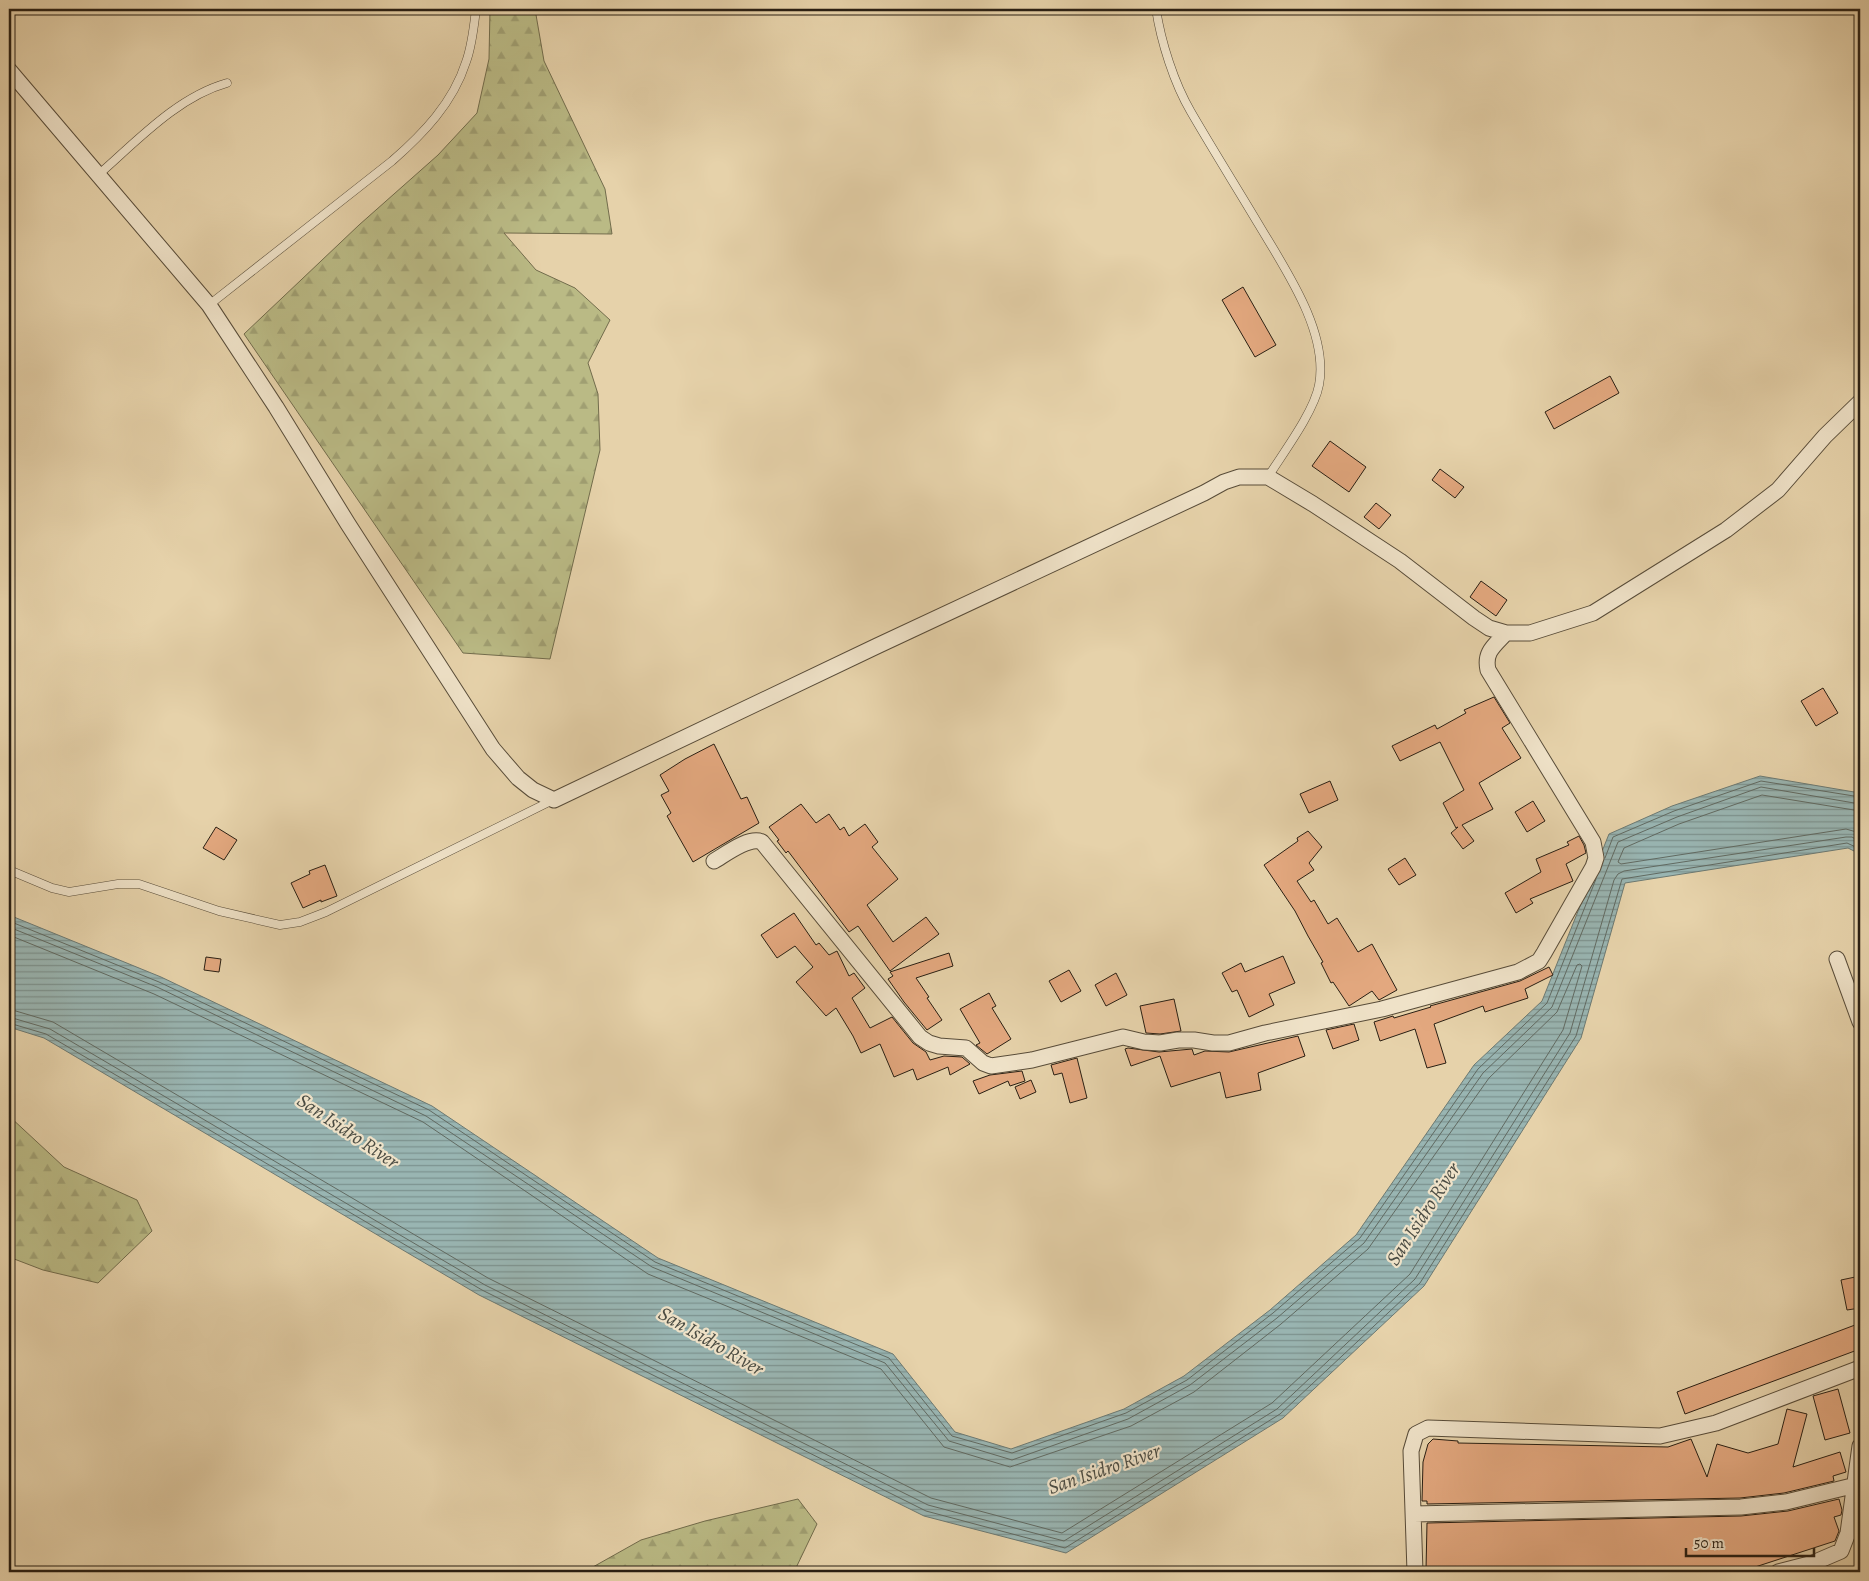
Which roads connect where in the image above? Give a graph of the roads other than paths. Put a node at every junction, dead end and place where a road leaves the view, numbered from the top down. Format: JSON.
{"nodes":[{"id":1,"x":476,"y":9,"type":"edge"},
{"id":2,"x":1156,"y":9,"type":"edge"},
{"id":3,"x":9,"y":70,"type":"edge"},
{"id":4,"x":227,"y":83,"type":"dead end"},
{"id":5,"x":98,"y":175,"type":"junction"},
{"id":6,"x":209,"y":306,"type":"junction"},
{"id":7,"x":1860,"y":402,"type":"edge"},
{"id":8,"x":1268,"y":477,"type":"junction"},
{"id":9,"x":1506,"y":633,"type":"junction"},
{"id":10,"x":554,"y":800,"type":"junction"},
{"id":11,"x":714,"y":860,"type":"dead end"},
{"id":12,"x":9,"y":870,"type":"edge"},
{"id":13,"x":1837,"y":959,"type":"dead end"},
{"id":14,"x":1860,"y":1022,"type":"edge"},
{"id":15,"x":1860,"y":1368,"type":"edge"},
{"id":16,"x":1860,"y":1446,"type":"edge"},
{"id":17,"x":1856,"y":1485,"type":"junction"},
{"id":18,"x":1414,"y":1514,"type":"junction"},
{"id":19,"x":1415,"y":1572,"type":"edge"},
{"id":20,"x":1778,"y":1572,"type":"edge"}],
"edges":[{"from":1,"to":6,"type":"lane"},
{"from":2,"to":8,"type":"lane"},
{"from":3,"to":5,"type":"street"},
{"from":4,"to":5,"type":"lane"},
{"from":5,"to":6,"type":"street"},
{"from":6,"to":10,"type":"street"},
{"from":7,"to":9,"type":"street"},
{"from":8,"to":9,"type":"street"},
{"from":8,"to":10,"type":"street"},
{"from":9,"to":11,"type":"street"},
{"from":10,"to":12,"type":"lane"},
{"from":13,"to":14,"type":"street"},
{"from":15,"to":18,"type":"street"},
{"from":16,"to":17,"type":"street"},
{"from":17,"to":18,"type":"street"},
{"from":17,"to":20,"type":"street"},
{"from":18,"to":19,"type":"street"}]}
